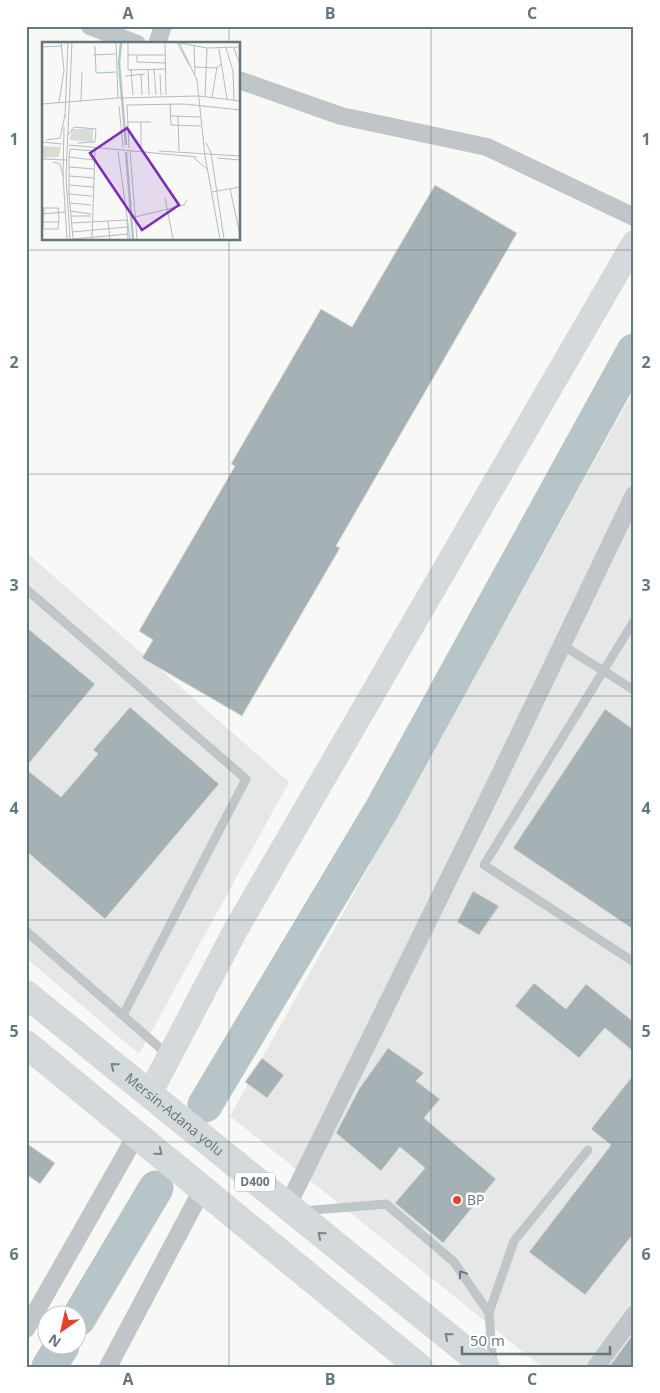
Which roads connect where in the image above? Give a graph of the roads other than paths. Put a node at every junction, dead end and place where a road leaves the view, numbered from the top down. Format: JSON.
{"nodes":[{"id":1,"x":90,"y":26,"type":"edge"},
{"id":2,"x":163,"y":26,"type":"edge"},
{"id":3,"x":132,"y":42,"type":"edge"},
{"id":4,"x":157,"y":42,"type":"edge"},
{"id":5,"x":240,"y":80,"type":"edge"},
{"id":6,"x":634,"y":217,"type":"edge"},
{"id":7,"x":634,"y":243,"type":"edge"},
{"id":8,"x":634,"y":495,"type":"edge"},
{"id":9,"x":26,"y":588,"type":"edge"},
{"id":10,"x":634,"y":620,"type":"edge"},
{"id":11,"x":562,"y":644,"type":"junction"},
{"id":12,"x":604,"y":669,"type":"junction"},
{"id":13,"x":634,"y":690,"type":"edge"},
{"id":14,"x":26,"y":931,"type":"edge"},
{"id":15,"x":634,"y":962,"type":"edge"},
{"id":16,"x":26,"y":994,"type":"edge"},
{"id":17,"x":123,"y":1015,"type":"junction"},
{"id":18,"x":26,"y":1044,"type":"edge"},
{"id":19,"x":170,"y":1055,"type":"junction"},
{"id":20,"x":149,"y":1094,"type":"junction"},
{"id":21,"x":137,"y":1134,"type":"junction"},
{"id":22,"x":588,"y":1150,"type":"dead end"},
{"id":23,"x":213,"y":1196,"type":"junction"},
{"id":24,"x":290,"y":1209,"type":"junction"},
{"id":25,"x":489,"y":1314,"type":"junction"},
{"id":26,"x":634,"y":1315,"type":"edge"},
{"id":27,"x":26,"y":1330,"type":"edge"},
{"id":28,"x":108,"y":1367,"type":"edge"},
{"id":29,"x":402,"y":1367,"type":"edge"},
{"id":30,"x":419,"y":1367,"type":"edge"},
{"id":31,"x":486,"y":1367,"type":"edge"},
{"id":32,"x":493,"y":1367,"type":"edge"},
{"id":33,"x":596,"y":1367,"type":"edge"}],
"edges":[{"from":1,"to":3,"type":"street"},
{"from":2,"to":4,"type":"street"},
{"from":5,"to":6,"type":"street"},
{"from":7,"to":19,"type":"street"},
{"from":8,"to":11,"type":"street"},
{"from":9,"to":17,"type":"lane"},
{"from":10,"to":12,"type":"lane"},
{"from":11,"to":12,"type":"lane"},
{"from":11,"to":24,"type":"street"},
{"from":12,"to":13,"type":"lane"},
{"from":12,"to":15,"type":"lane"},
{"from":14,"to":17,"type":"lane"},
{"from":20,"to":16,"type":"highway","name":"Mersin-Adana yolu","number":"D400","one_way":true},
{"from":17,"to":19,"type":"lane"},
{"from":18,"to":21,"type":"highway","number":"D400"},
{"from":19,"to":20,"type":"street"},
{"from":20,"to":24,"type":"highway","name":"Mersin-Adana yolu","number":"D400"},
{"from":21,"to":23,"type":"highway","number":"D400","one_way":true},
{"from":21,"to":27,"type":"street"},
{"from":22,"to":25,"type":"lane"},
{"from":23,"to":28,"type":"street"},
{"from":23,"to":29,"type":"highway"},
{"from":23,"to":30,"type":"highway","number":"D400"},
{"from":25,"to":24,"type":"lane","one_way":true},
{"from":31,"to":24,"type":"highway","name":"Mersin-Adana yolu","number":"D400","one_way":true},
{"from":25,"to":32,"type":"lane"},
{"from":26,"to":33,"type":"street"}]}
